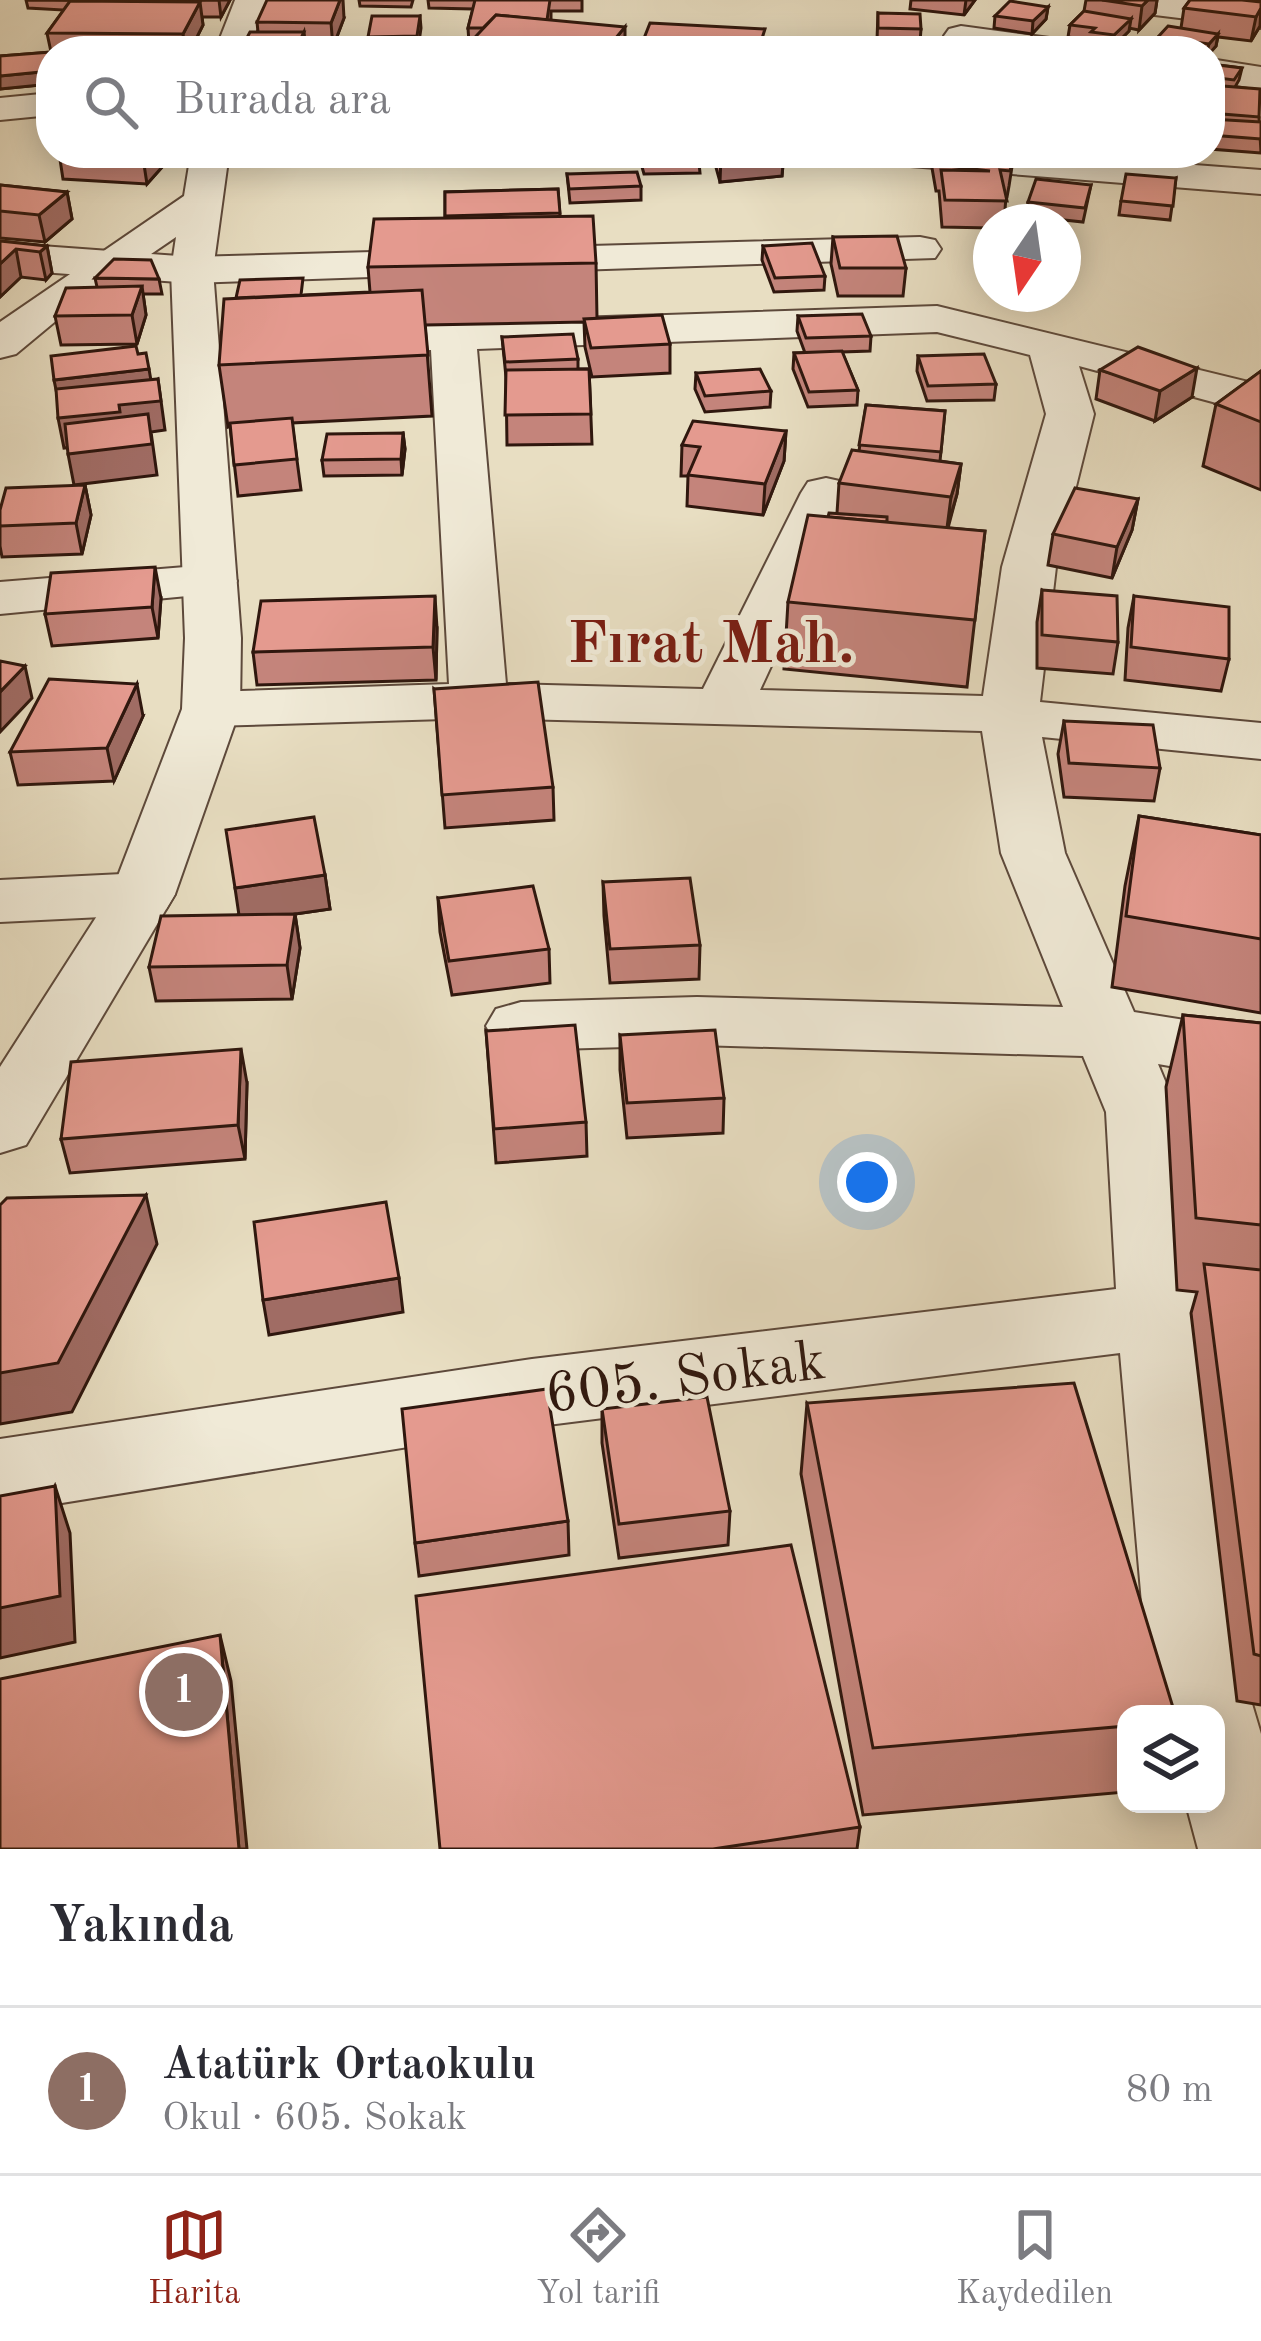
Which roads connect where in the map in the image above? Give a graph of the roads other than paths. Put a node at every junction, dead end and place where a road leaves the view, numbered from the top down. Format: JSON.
{"nodes":[{"id":1,"x":251,"y":0,"type":"edge"},
{"id":2,"x":1114,"y":0,"type":"edge"},
{"id":3,"x":1000,"y":10,"type":"edge"},
{"id":4,"x":1261,"y":18,"type":"edge"},
{"id":5,"x":245,"y":36,"type":"edge"},
{"id":6,"x":968,"y":36,"type":"edge"},
{"id":7,"x":1225,"y":72,"type":"edge"},
{"id":8,"x":1261,"y":78,"type":"edge"},
{"id":9,"x":36,"y":105,"type":"edge"},
{"id":10,"x":0,"y":109,"type":"edge"},
{"id":11,"x":904,"y":168,"type":"edge"},
{"id":12,"x":1081,"y":168,"type":"edge"},
{"id":13,"x":207,"y":177,"type":"edge"},
{"id":14,"x":1261,"y":182,"type":"edge"},
{"id":15,"x":920,"y":249,"type":"junction"},
{"id":16,"x":0,"y":256,"type":"edge"},
{"id":17,"x":106,"y":265,"type":"junction"},
{"id":18,"x":192,"y":269,"type":"junction"},
{"id":19,"x":937,"y":320,"type":"junction"},
{"id":20,"x":454,"y":335,"type":"junction"},
{"id":21,"x":290,"y":343,"type":"edge"},
{"id":22,"x":0,"y":344,"type":"edge"},
{"id":23,"x":1051,"y":347,"type":"junction"},
{"id":24,"x":1261,"y":401,"type":"edge"},
{"id":25,"x":826,"y":493,"type":"dead end"},
{"id":26,"x":210,"y":581,"type":"junction"},
{"id":27,"x":0,"y":598,"type":"edge"},
{"id":28,"x":479,"y":700,"type":"junction"},
{"id":29,"x":724,"y":706,"type":"junction"},
{"id":30,"x":211,"y":709,"type":"junction"},
{"id":31,"x":1009,"y":716,"type":"junction"},
{"id":32,"x":1261,"y":741,"type":"edge"},
{"id":33,"x":143,"y":895,"type":"junction"},
{"id":34,"x":0,"y":901,"type":"edge"},
{"id":35,"x":520,"y":1026,"type":"edge"},
{"id":36,"x":1109,"y":1032,"type":"junction"},
{"id":37,"x":1261,"y":1057,"type":"edge"},
{"id":38,"x":0,"y":1126,"type":"edge"},
{"id":39,"x":1158,"y":1316,"type":"junction"},
{"id":40,"x":0,"y":1476,"type":"edge"},
{"id":41,"x":1205,"y":1705,"type":"edge"},
{"id":42,"x":1225,"y":1771,"type":"edge"},
{"id":43,"x":1248,"y":1849,"type":"edge"}],
"edges":[{"from":1,"to":5,"type":"street"},
{"from":2,"to":4,"type":"street"},
{"from":3,"to":6,"type":"street"},
{"from":7,"to":8,"type":"street"},
{"from":9,"to":10,"type":"street"},
{"from":11,"to":15,"type":"street"},
{"from":12,"to":14,"type":"street"},
{"from":13,"to":17,"type":"street"},
{"from":13,"to":18,"type":"street"},
{"from":15,"to":18,"type":"street"},
{"from":15,"to":19,"type":"street"},
{"from":16,"to":17,"type":"street"},
{"from":17,"to":18,"type":"street"},
{"from":17,"to":22,"type":"street"},
{"from":18,"to":26,"type":"street"},
{"from":19,"to":20,"type":"street"},
{"from":19,"to":23,"type":"street"},
{"from":20,"to":21,"type":"street"},
{"from":20,"to":28,"type":"street"},
{"from":23,"to":24,"type":"street"},
{"from":23,"to":31,"type":"street"},
{"from":25,"to":29,"type":"street"},
{"from":26,"to":27,"type":"street"},
{"from":26,"to":30,"type":"street"},
{"from":28,"to":29,"type":"street"},
{"from":28,"to":30,"type":"street"},
{"from":29,"to":31,"type":"street"},
{"from":30,"to":33,"type":"street"},
{"from":31,"to":32,"type":"street"},
{"from":31,"to":36,"type":"street"},
{"from":33,"to":34,"type":"street"},
{"from":33,"to":38,"type":"street"},
{"from":35,"to":36,"type":"street"},
{"from":36,"to":37,"type":"street"},
{"from":36,"to":39,"type":"street"},
{"from":39,"to":40,"type":"street","name":"605. Sokak"},
{"from":39,"to":41,"type":"street"},
{"from":42,"to":43,"type":"street"}]}
